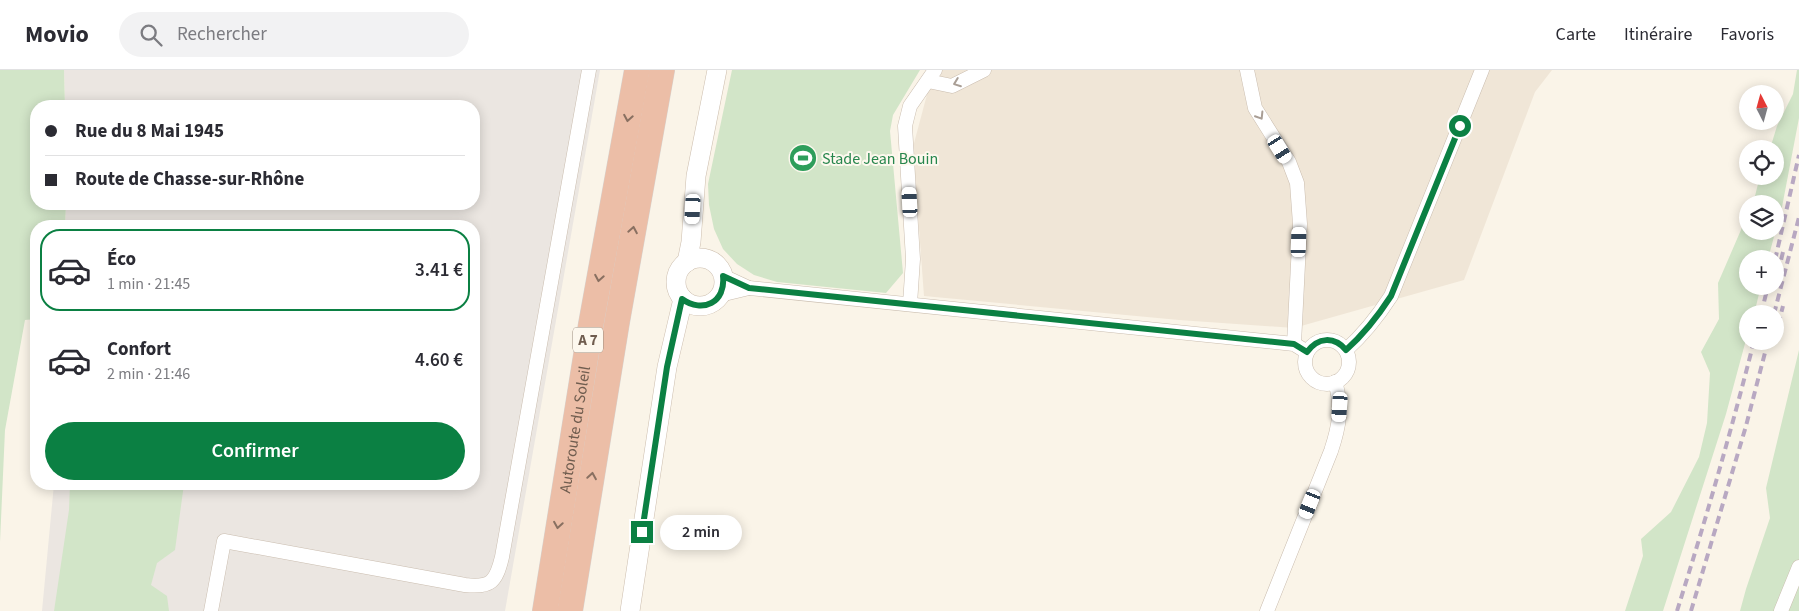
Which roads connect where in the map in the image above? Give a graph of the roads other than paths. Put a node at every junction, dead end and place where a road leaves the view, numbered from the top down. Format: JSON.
{"nodes":[{"id":1,"x":590,"y":70,"type":"edge"},
{"id":2,"x":637,"y":70,"type":"edge"},
{"id":3,"x":662,"y":70,"type":"edge"},
{"id":4,"x":717,"y":70,"type":"edge"},
{"id":5,"x":984,"y":70,"type":"edge"},
{"id":6,"x":1247,"y":70,"type":"edge"},
{"id":7,"x":1482,"y":70,"type":"edge"},
{"id":8,"x":932,"y":76,"type":"edge"},
{"id":9,"x":693,"y":209,"type":"junction"},
{"id":10,"x":709,"y":260,"type":"junction"},
{"id":11,"x":687,"y":262,"type":"junction"},
{"id":12,"x":722,"y":285,"type":"junction"},
{"id":13,"x":682,"y":299,"type":"junction"},
{"id":14,"x":910,"y":304,"type":"junction"},
{"id":15,"x":700,"y":306,"type":"junction"},
{"id":16,"x":1294,"y":344,"type":"junction"},
{"id":17,"x":671,"y":350,"type":"junction"},
{"id":18,"x":1346,"y":350,"type":"junction"},
{"id":19,"x":1307,"y":352,"type":"junction"},
{"id":20,"x":1335,"y":382,"type":"junction"},
{"id":21,"x":1799,"y":567,"type":"edge"},
{"id":22,"x":211,"y":611,"type":"edge"},
{"id":23,"x":545,"y":611,"type":"edge"},
{"id":24,"x":570,"y":611,"type":"edge"},
{"id":25,"x":630,"y":611,"type":"edge"},
{"id":26,"x":1267,"y":611,"type":"edge"},
{"id":27,"x":1781,"y":611,"type":"edge"}],
"edges":[{"from":1,"to":22,"type":"street"},
{"from":2,"to":23,"type":"highway","name":"Autoroute du Soleil","number":"A 7","one_way":true},
{"from":24,"to":3,"type":"highway","name":"Autoroute du Soleil","number":"A 7","one_way":true},
{"from":4,"to":9,"type":"main road"},
{"from":5,"to":8,"type":"street","one_way":true},
{"from":6,"to":16,"type":"street","one_way":true},
{"from":7,"to":18,"type":"street"},
{"from":8,"to":14,"type":"street"},
{"from":9,"to":10,"type":"main road"},
{"from":9,"to":11,"type":"main road"},
{"from":10,"to":11,"type":"main road"},
{"from":10,"to":12,"type":"main road"},
{"from":11,"to":13,"type":"main road"},
{"from":12,"to":14,"type":"street"},
{"from":12,"to":15,"type":"main road"},
{"from":13,"to":15,"type":"main road"},
{"from":13,"to":17,"type":"main road"},
{"from":14,"to":16,"type":"street"},
{"from":15,"to":17,"type":"main road"},
{"from":16,"to":19,"type":"street"},
{"from":17,"to":25,"type":"main road"},
{"from":18,"to":19,"type":"street"},
{"from":18,"to":20,"type":"street"},
{"from":19,"to":20,"type":"street"},
{"from":20,"to":26,"type":"street"},
{"from":21,"to":27,"type":"street"}]}
